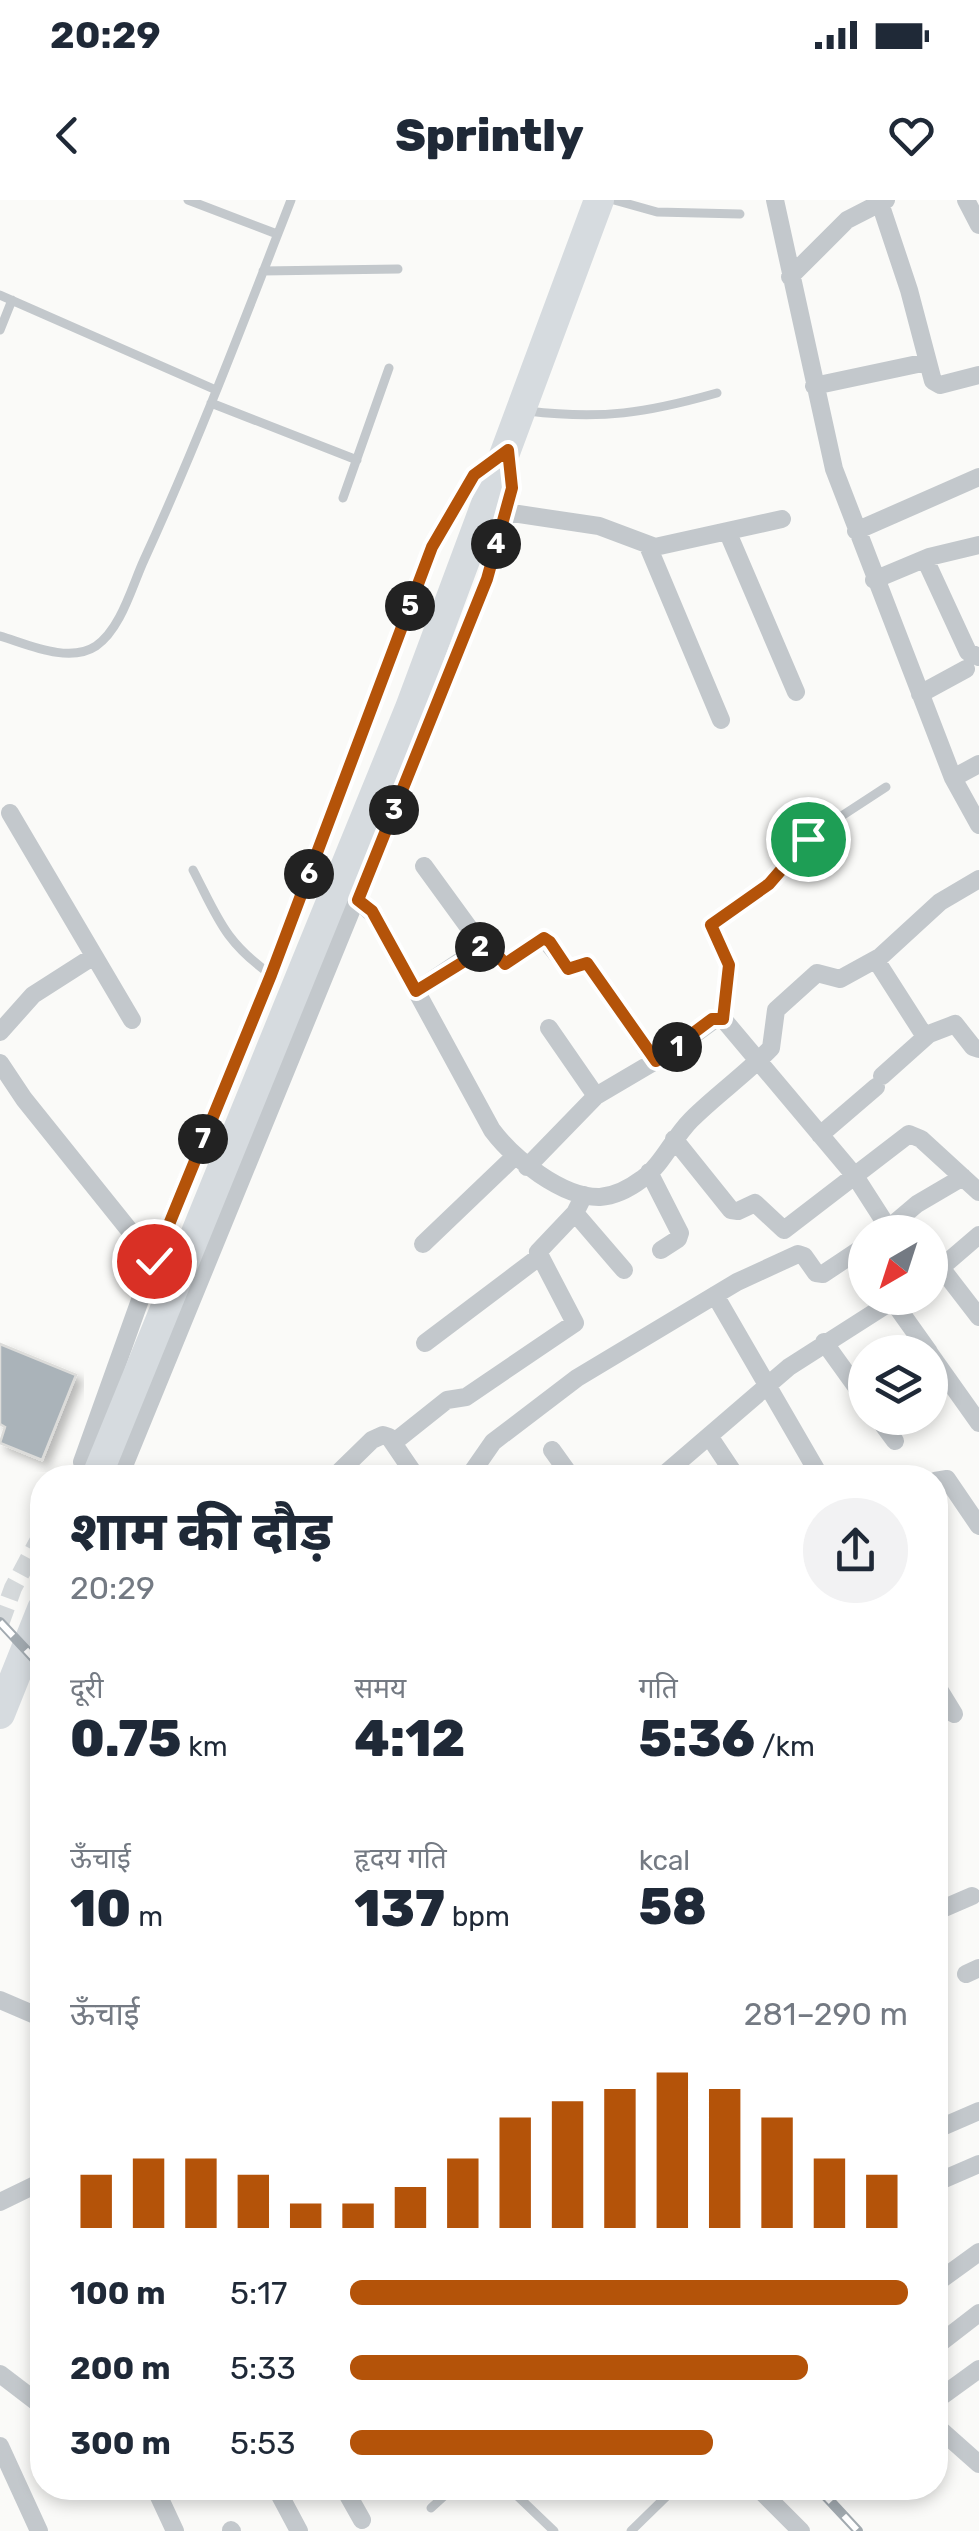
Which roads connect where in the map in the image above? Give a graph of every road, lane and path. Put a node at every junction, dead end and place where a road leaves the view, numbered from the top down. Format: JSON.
{"nodes":[{"id":1,"x":188,"y":200,"type":"edge"},
{"id":2,"x":291,"y":200,"type":"edge"},
{"id":3,"x":598,"y":200,"type":"edge"},
{"id":4,"x":614,"y":200,"type":"edge"},
{"id":5,"x":966,"y":200,"type":"edge"},
{"id":6,"x":778,"y":202,"type":"edge"},
{"id":7,"x":883,"y":202,"type":"edge"},
{"id":8,"x":740,"y":214,"type":"dead end"},
{"id":9,"x":979,"y":225,"type":"edge"},
{"id":10,"x":278,"y":234,"type":"junction"},
{"id":11,"x":398,"y":269,"type":"dead end"},
{"id":12,"x":263,"y":270,"type":"junction"},
{"id":13,"x":790,"y":277,"type":"junction"},
{"id":14,"x":0,"y":295,"type":"edge"},
{"id":15,"x":12,"y":300,"type":"junction"},
{"id":16,"x":0,"y":330,"type":"edge"},
{"id":17,"x":926,"y":362,"type":"junction"},
{"id":18,"x":389,"y":368,"type":"dead end"},
{"id":19,"x":979,"y":375,"type":"edge"},
{"id":20,"x":814,"y":386,"type":"junction"},
{"id":21,"x":216,"y":390,"type":"junction"},
{"id":22,"x":717,"y":393,"type":"dead end"},
{"id":23,"x":212,"y":402,"type":"junction"},
{"id":24,"x":522,"y":411,"type":"junction"},
{"id":25,"x":508,"y":450,"type":"junction"},
{"id":26,"x":357,"y":460,"type":"junction"},
{"id":27,"x":979,"y":477,"type":"edge"},
{"id":28,"x":343,"y":498,"type":"dead end"},
{"id":29,"x":504,"y":512,"type":"junction"},
{"id":30,"x":782,"y":519,"type":"dead end"},
{"id":31,"x":856,"y":531,"type":"junction"},
{"id":32,"x":728,"y":532,"type":"junction"},
{"id":33,"x":979,"y":544,"type":"edge"},
{"id":34,"x":648,"y":546,"type":"junction"},
{"id":35,"x":926,"y":559,"type":"junction"},
{"id":36,"x":874,"y":580,"type":"junction"},
{"id":37,"x":0,"y":636,"type":"edge"},
{"id":38,"x":972,"y":663,"type":"edge"},
{"id":39,"x":796,"y":692,"type":"dead end"},
{"id":40,"x":920,"y":694,"type":"junction"},
{"id":41,"x":721,"y":720,"type":"dead end"},
{"id":42,"x":979,"y":764,"type":"edge"},
{"id":43,"x":953,"y":778,"type":"junction"},
{"id":44,"x":886,"y":787,"type":"dead end"},
{"id":45,"x":10,"y":813,"type":"dead end"},
{"id":46,"x":979,"y":825,"type":"edge"},
{"id":47,"x":424,"y":866,"type":"dead end"},
{"id":48,"x":193,"y":870,"type":"dead end"},
{"id":49,"x":979,"y":879,"type":"edge"},
{"id":50,"x":358,"y":900,"type":"junction"},
{"id":51,"x":480,"y":946,"type":"junction"},
{"id":52,"x":94,"y":956,"type":"junction"},
{"id":53,"x":876,"y":960,"type":"junction"},
{"id":54,"x":271,"y":975,"type":"junction"},
{"id":55,"x":416,"y":991,"type":"junction"},
{"id":56,"x":723,"y":1019,"type":"junction"},
{"id":57,"x":132,"y":1020,"type":"dead end"},
{"id":58,"x":549,"y":1028,"type":"dead end"},
{"id":59,"x":0,"y":1032,"type":"edge"},
{"id":60,"x":929,"y":1034,"type":"junction"},
{"id":61,"x":979,"y":1048,"type":"edge"},
{"id":62,"x":656,"y":1061,"type":"junction"},
{"id":63,"x":758,"y":1061,"type":"junction"},
{"id":64,"x":0,"y":1062,"type":"edge"},
{"id":65,"x":596,"y":1096,"type":"junction"},
{"id":66,"x":820,"y":1135,"type":"junction"},
{"id":67,"x":674,"y":1139,"type":"junction"},
{"id":68,"x":521,"y":1162,"type":"junction"},
{"id":69,"x":649,"y":1172,"type":"junction"},
{"id":70,"x":855,"y":1176,"type":"junction"},
{"id":71,"x":963,"y":1178,"type":"junction"},
{"id":72,"x":979,"y":1192,"type":"edge"},
{"id":73,"x":584,"y":1195,"type":"junction"},
{"id":74,"x":575,"y":1213,"type":"junction"},
{"id":75,"x":878,"y":1215,"type":"edge"},
{"id":76,"x":905,"y":1215,"type":"edge"},
{"id":77,"x":979,"y":1235,"type":"edge"},
{"id":78,"x":422,"y":1244,"type":"dead end"},
{"id":79,"x":661,"y":1250,"type":"dead end"},
{"id":80,"x":539,"y":1257,"type":"junction"},
{"id":81,"x":848,"y":1258,"type":"edge"},
{"id":82,"x":154,"y":1261,"type":"junction"},
{"id":83,"x":948,"y":1262,"type":"edge"},
{"id":84,"x":624,"y":1270,"type":"dead end"},
{"id":85,"x":948,"y":1286,"type":"edge"},
{"id":86,"x":715,"y":1295,"type":"junction"},
{"id":87,"x":868,"y":1315,"type":"edge"},
{"id":88,"x":979,"y":1318,"type":"edge"},
{"id":89,"x":824,"y":1342,"type":"junction"},
{"id":90,"x":425,"y":1343,"type":"dead end"},
{"id":91,"x":848,"y":1375,"type":"edge"},
{"id":92,"x":948,"y":1379,"type":"edge"},
{"id":93,"x":767,"y":1386,"type":"junction"},
{"id":94,"x":979,"y":1423,"type":"edge"},
{"id":95,"x":891,"y":1435,"type":"edge"},
{"id":96,"x":709,"y":1436,"type":"junction"},
{"id":97,"x":895,"y":1441,"type":"dead end"},
{"id":98,"x":393,"y":1443,"type":"junction"},
{"id":99,"x":552,"y":1450,"type":"dead end"},
{"id":100,"x":91,"y":1465,"type":"edge"},
{"id":101,"x":91,"y":1465,"type":"edge"},
{"id":102,"x":124,"y":1465,"type":"edge"},
{"id":103,"x":347,"y":1465,"type":"edge"},
{"id":104,"x":408,"y":1465,"type":"edge"},
{"id":105,"x":477,"y":1465,"type":"edge"},
{"id":106,"x":563,"y":1465,"type":"edge"},
{"id":107,"x":675,"y":1465,"type":"edge"},
{"id":108,"x":728,"y":1465,"type":"edge"},
{"id":109,"x":813,"y":1465,"type":"edge"},
{"id":110,"x":948,"y":1481,"type":"edge"},
{"id":111,"x":979,"y":1526,"type":"edge"},
{"id":112,"x":30,"y":1639,"type":"edge"},
{"id":113,"x":948,"y":1704,"type":"edge"},
{"id":114,"x":0,"y":1714,"type":"edge"},
{"id":115,"x":954,"y":1714,"type":"dead end"},
{"id":116,"x":972,"y":1896,"type":"dead end"},
{"id":117,"x":948,"y":1906,"type":"edge"},
{"id":118,"x":0,"y":2000,"type":"edge"},
{"id":119,"x":30,"y":2013,"type":"edge"},
{"id":120,"x":979,"y":2111,"type":"edge"},
{"id":121,"x":948,"y":2124,"type":"edge"},
{"id":122,"x":979,"y":2164,"type":"edge"},
{"id":123,"x":948,"y":2177,"type":"edge"},
{"id":124,"x":30,"y":2187,"type":"edge"},
{"id":125,"x":0,"y":2202,"type":"edge"},
{"id":126,"x":979,"y":2252,"type":"edge"},
{"id":127,"x":948,"y":2275,"type":"edge"},
{"id":128,"x":979,"y":2313,"type":"edge"},
{"id":129,"x":948,"y":2337,"type":"edge"},
{"id":130,"x":979,"y":2369,"type":"edge"},
{"id":131,"x":0,"y":2374,"type":"edge"},
{"id":132,"x":948,"y":2392,"type":"edge"},
{"id":133,"x":30,"y":2397,"type":"edge"},
{"id":134,"x":948,"y":2437,"type":"edge"},
{"id":135,"x":0,"y":2446,"type":"edge"},
{"id":136,"x":979,"y":2464,"type":"edge"},
{"id":137,"x":160,"y":2500,"type":"edge"},
{"id":138,"x":282,"y":2500,"type":"edge"},
{"id":139,"x":351,"y":2500,"type":"edge"},
{"id":140,"x":440,"y":2500,"type":"edge"},
{"id":141,"x":522,"y":2500,"type":"edge"},
{"id":142,"x":663,"y":2500,"type":"edge"},
{"id":143,"x":770,"y":2500,"type":"edge"},
{"id":144,"x":431,"y":2508,"type":"dead end"},
{"id":145,"x":362,"y":2520,"type":"dead end"},
{"id":146,"x":39,"y":2531,"type":"edge"},
{"id":147,"x":175,"y":2531,"type":"edge"},
{"id":148,"x":299,"y":2531,"type":"edge"},
{"id":149,"x":554,"y":2531,"type":"edge"},
{"id":150,"x":630,"y":2531,"type":"edge"},
{"id":151,"x":800,"y":2531,"type":"edge"}],
"edges":[{"from":1,"to":10,"type":"lane"},
{"from":2,"to":10,"type":"lane"},
{"from":3,"to":24,"type":"highway"},
{"from":4,"to":8,"type":"lane"},
{"from":5,"to":9,"type":"street"},
{"from":6,"to":13,"type":"street"},
{"from":7,"to":13,"type":"street"},
{"from":7,"to":17,"type":"street"},
{"from":10,"to":12,"type":"lane"},
{"from":11,"to":12,"type":"lane"},
{"from":12,"to":21,"type":"lane"},
{"from":13,"to":20,"type":"street"},
{"from":14,"to":15,"type":"lane"},
{"from":15,"to":16,"type":"lane"},
{"from":15,"to":21,"type":"lane"},
{"from":17,"to":19,"type":"street"},
{"from":17,"to":20,"type":"street"},
{"from":18,"to":26,"type":"lane"},
{"from":20,"to":31,"type":"street"},
{"from":21,"to":23,"type":"lane"},
{"from":22,"to":24,"type":"lane"},
{"from":23,"to":26,"type":"lane"},
{"from":23,"to":37,"type":"lane"},
{"from":24,"to":25,"type":"highway"},
{"from":25,"to":29,"type":"street"},
{"from":25,"to":54,"type":"street"},
{"from":25,"to":100,"type":"highway"},
{"from":26,"to":28,"type":"lane"},
{"from":27,"to":31,"type":"street"},
{"from":29,"to":34,"type":"street"},
{"from":29,"to":50,"type":"street"},
{"from":30,"to":32,"type":"street"},
{"from":31,"to":36,"type":"street"},
{"from":32,"to":34,"type":"street"},
{"from":32,"to":39,"type":"street"},
{"from":33,"to":35,"type":"street"},
{"from":34,"to":41,"type":"street"},
{"from":35,"to":36,"type":"street"},
{"from":35,"to":38,"type":"street"},
{"from":36,"to":40,"type":"street"},
{"from":38,"to":40,"type":"street"},
{"from":40,"to":43,"type":"street"},
{"from":42,"to":43,"type":"street"},
{"from":43,"to":46,"type":"street"},
{"from":44,"to":56,"type":"lane"},
{"from":45,"to":52,"type":"street"},
{"from":47,"to":51,"type":"street"},
{"from":48,"to":54,"type":"lane"},
{"from":49,"to":53,"type":"street"},
{"from":50,"to":55,"type":"street"},
{"from":50,"to":102,"type":"street"},
{"from":51,"to":55,"type":"street"},
{"from":51,"to":62,"type":"street"},
{"from":52,"to":57,"type":"street"},
{"from":52,"to":59,"type":"street"},
{"from":53,"to":60,"type":"street"},
{"from":53,"to":63,"type":"street"},
{"from":54,"to":82,"type":"street"},
{"from":55,"to":68,"type":"street"},
{"from":56,"to":62,"type":"street"},
{"from":56,"to":63,"type":"street"},
{"from":58,"to":65,"type":"street"},
{"from":60,"to":61,"type":"street"},
{"from":60,"to":66,"type":"street"},
{"from":62,"to":65,"type":"street"},
{"from":63,"to":66,"type":"street"},
{"from":63,"to":67,"type":"street"},
{"from":64,"to":82,"type":"street"},
{"from":65,"to":68,"type":"street"},
{"from":66,"to":70,"type":"street"},
{"from":67,"to":69,"type":"street"},
{"from":67,"to":70,"type":"street"},
{"from":68,"to":73,"type":"street"},
{"from":68,"to":78,"type":"street"},
{"from":69,"to":73,"type":"street"},
{"from":69,"to":79,"type":"street"},
{"from":70,"to":71,"type":"street"},
{"from":70,"to":75,"type":"street"},
{"from":71,"to":72,"type":"street"},
{"from":71,"to":76,"type":"street"},
{"from":73,"to":74,"type":"street"},
{"from":74,"to":80,"type":"street"},
{"from":74,"to":84,"type":"street"},
{"from":77,"to":83,"type":"street"},
{"from":80,"to":90,"type":"street"},
{"from":80,"to":98,"type":"street"},
{"from":81,"to":86,"type":"street"},
{"from":82,"to":101,"type":"street"},
{"from":85,"to":88,"type":"street"},
{"from":86,"to":93,"type":"street"},
{"from":86,"to":105,"type":"street"},
{"from":87,"to":89,"type":"street"},
{"from":89,"to":91,"type":"street"},
{"from":89,"to":93,"type":"street"},
{"from":92,"to":94,"type":"street"},
{"from":93,"to":96,"type":"street"},
{"from":93,"to":109,"type":"street"},
{"from":95,"to":97,"type":"street"},
{"from":96,"to":107,"type":"street"},
{"from":96,"to":108,"type":"street"},
{"from":98,"to":103,"type":"street"},
{"from":98,"to":104,"type":"street"},
{"from":99,"to":106,"type":"street"},
{"from":110,"to":111,"type":"street"},
{"from":112,"to":114,"type":"highway"},
{"from":113,"to":115,"type":"street"},
{"from":116,"to":117,"type":"street"},
{"from":118,"to":119,"type":"street"},
{"from":120,"to":121,"type":"street"},
{"from":122,"to":123,"type":"street"},
{"from":124,"to":125,"type":"street"},
{"from":126,"to":127,"type":"street"},
{"from":128,"to":129,"type":"street"},
{"from":130,"to":132,"type":"street"},
{"from":131,"to":133,"type":"street"},
{"from":134,"to":136,"type":"street"},
{"from":135,"to":146,"type":"street"},
{"from":137,"to":147,"type":"street"},
{"from":138,"to":148,"type":"street"},
{"from":139,"to":145,"type":"street"},
{"from":140,"to":144,"type":"lane"},
{"from":141,"to":149,"type":"lane"},
{"from":142,"to":150,"type":"lane"},
{"from":143,"to":151,"type":"street"}]}
